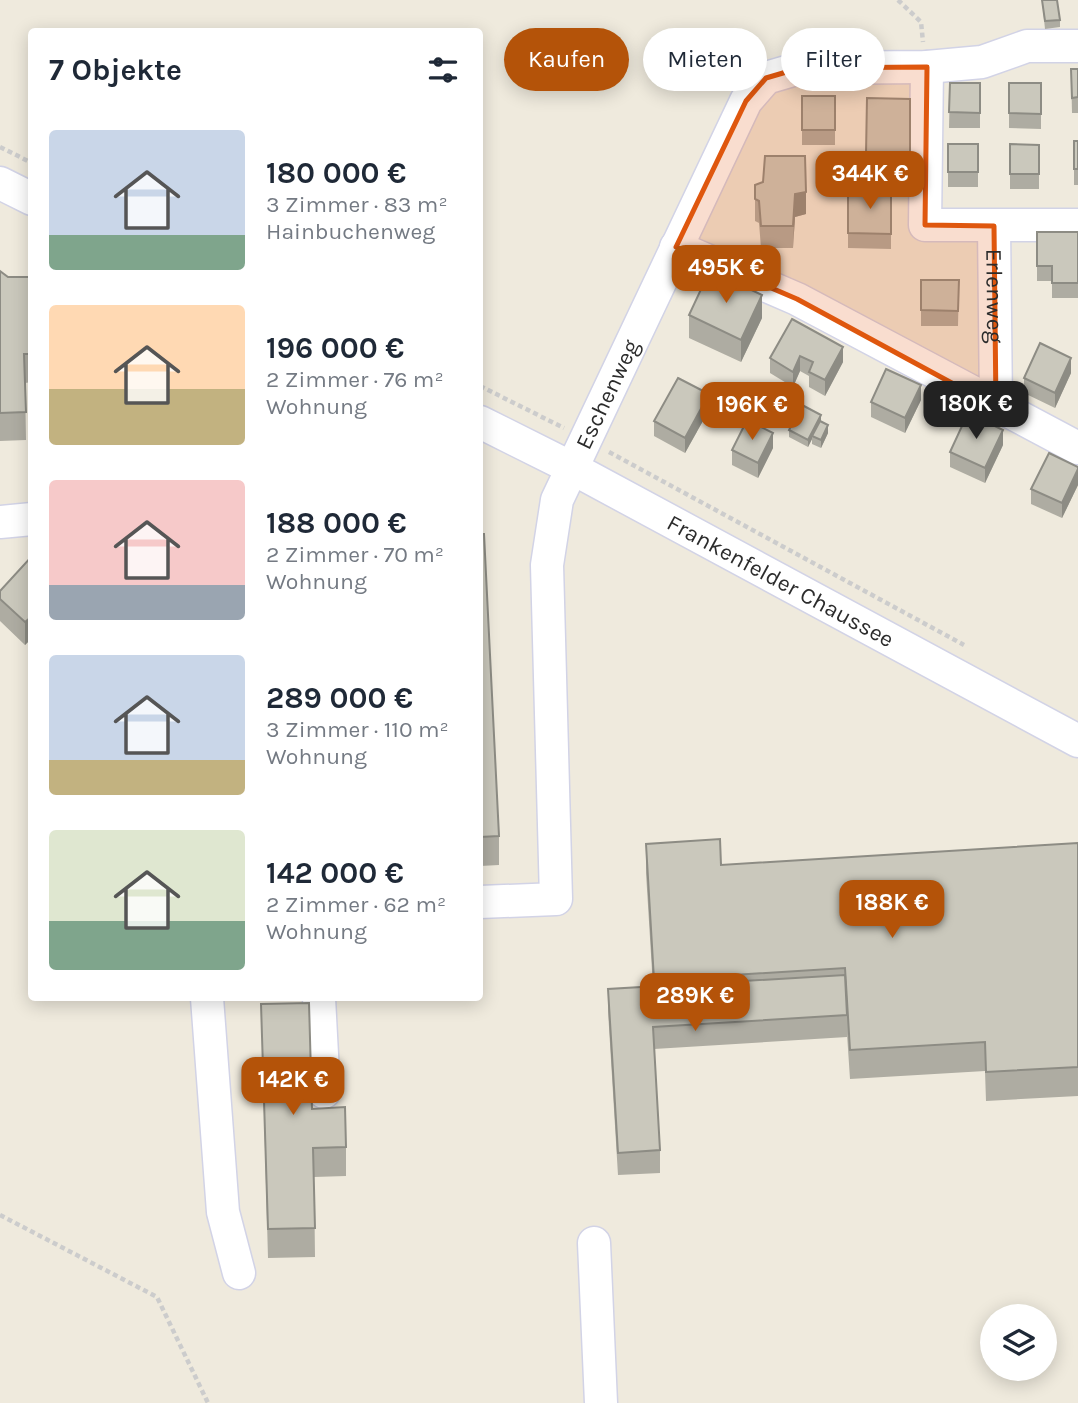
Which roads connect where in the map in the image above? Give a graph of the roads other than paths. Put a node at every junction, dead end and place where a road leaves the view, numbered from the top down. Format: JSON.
{"nodes":[{"id":1,"x":1078,"y":46,"type":"edge"},
{"id":2,"x":927,"y":67,"type":"junction"},
{"id":3,"x":0,"y":183,"type":"edge"},
{"id":4,"x":28,"y":197,"type":"edge"},
{"id":5,"x":1078,"y":225,"type":"edge"},
{"id":6,"x":994,"y":226,"type":"junction"},
{"id":7,"x":676,"y":247,"type":"junction"},
{"id":8,"x":996,"y":407,"type":"junction"},
{"id":9,"x":483,"y":424,"type":"edge"},
{"id":10,"x":1078,"y":448,"type":"edge"},
{"id":11,"x":570,"y":467,"type":"junction"},
{"id":12,"x":28,"y":519,"type":"edge"},
{"id":13,"x":0,"y":522,"type":"edge"},
{"id":14,"x":1078,"y":741,"type":"edge"},
{"id":15,"x":483,"y":902,"type":"edge"},
{"id":16,"x":207,"y":1001,"type":"edge"},
{"id":17,"x":319,"y":1001,"type":"edge"},
{"id":18,"x":324,"y":1092,"type":"dead end"},
{"id":19,"x":594,"y":1243,"type":"dead end"},
{"id":20,"x":239,"y":1273,"type":"dead end"},
{"id":21,"x":601,"y":1403,"type":"edge"}],
"edges":[{"from":1,"to":2,"type":"street","name":"Eschenweg"},
{"from":2,"to":6,"type":"street"},
{"from":2,"to":7,"type":"street","name":"Eschenweg"},
{"from":3,"to":4,"type":"street"},
{"from":5,"to":6,"type":"street"},
{"from":6,"to":8,"type":"street","name":"Erlenweg"},
{"from":7,"to":8,"type":"street"},
{"from":7,"to":11,"type":"street","name":"Eschenweg"},
{"from":8,"to":10,"type":"street"},
{"from":9,"to":11,"type":"street","name":"Frankenfelder Chaussee"},
{"from":11,"to":14,"type":"street","name":"Frankenfelder Chaussee"},
{"from":11,"to":15,"type":"street","name":"Eschenweg"},
{"from":12,"to":13,"type":"street"},
{"from":16,"to":20,"type":"street"},
{"from":17,"to":18,"type":"street"},
{"from":19,"to":21,"type":"street"}]}
